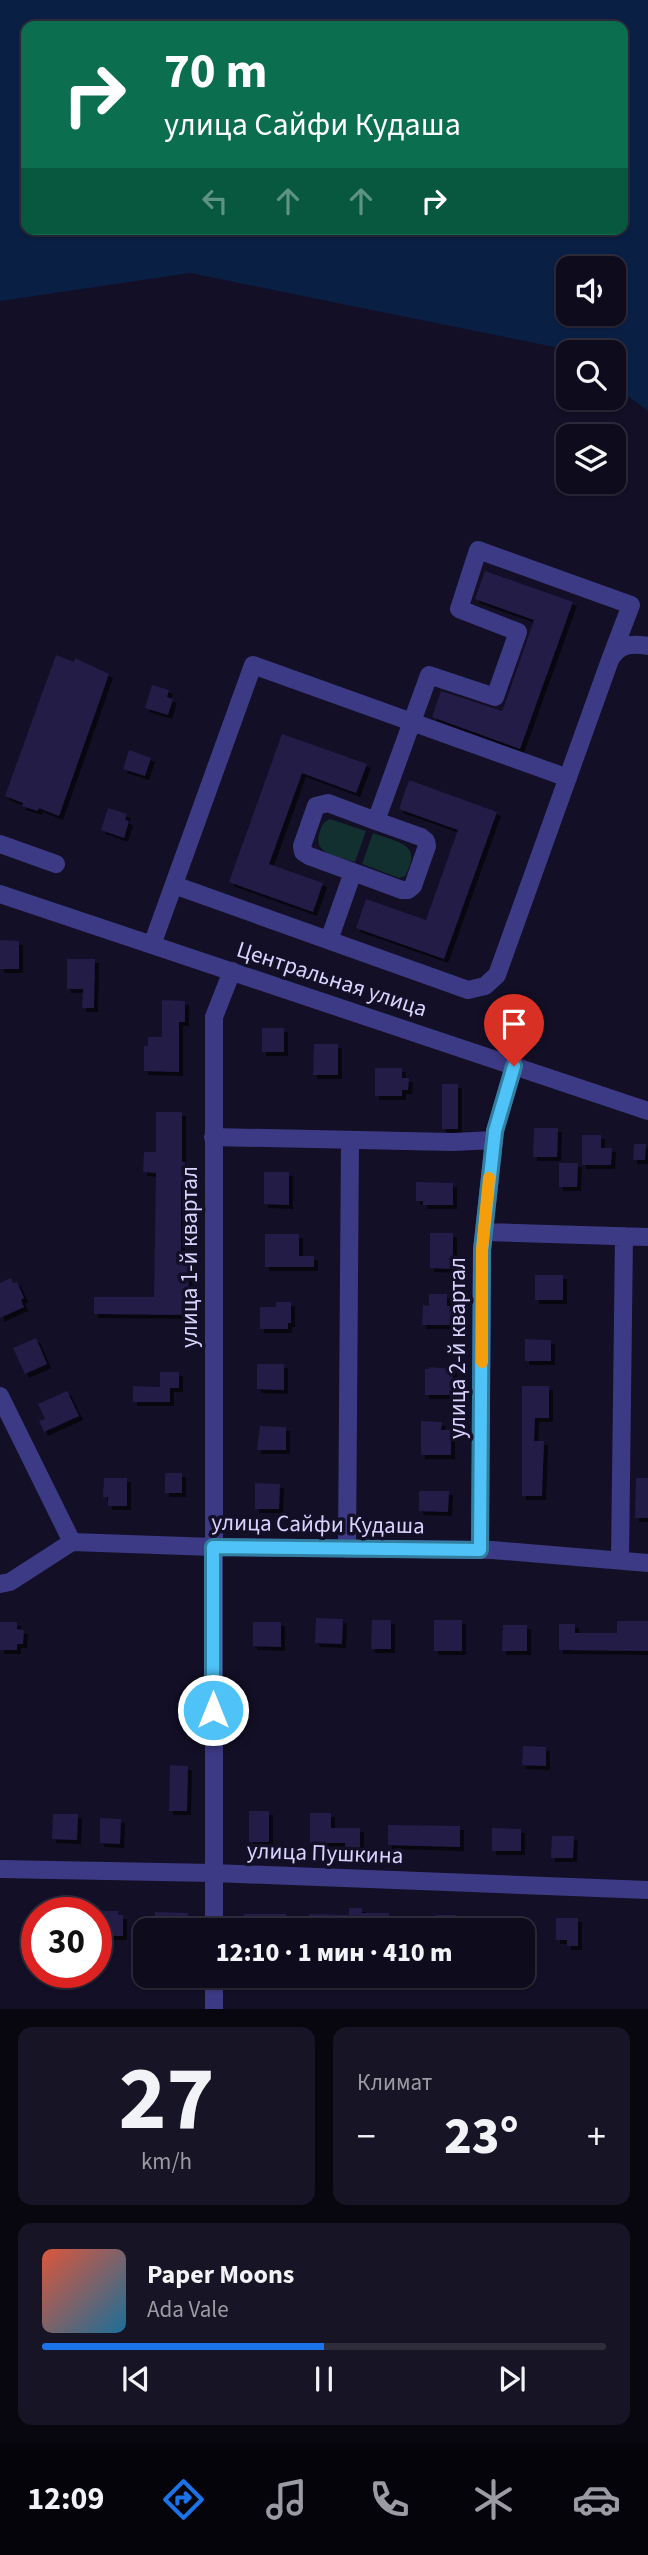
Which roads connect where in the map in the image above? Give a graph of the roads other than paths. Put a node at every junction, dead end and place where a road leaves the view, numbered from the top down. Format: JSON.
{"nodes":[{"id":1,"x":648,"y":646,"type":"edge"},
{"id":2,"x":610,"y":660,"type":"junction"},
{"id":3,"x":412,"y":722,"type":"junction"},
{"id":4,"x":568,"y":778,"type":"junction"},
{"id":5,"x":376,"y":821,"type":"junction"},
{"id":6,"x":0,"y":844,"type":"edge"},
{"id":7,"x":56,"y":864,"type":"dead end"},
{"id":8,"x":353,"y":872,"type":"junction"},
{"id":9,"x":174,"y":885,"type":"junction"},
{"id":10,"x":0,"y":894,"type":"edge"},
{"id":11,"x":329,"y":940,"type":"junction"},
{"id":12,"x":152,"y":945,"type":"junction"},
{"id":13,"x":232,"y":971,"type":"junction"},
{"id":14,"x":514,"y":1066,"type":"junction"},
{"id":15,"x":648,"y":1111,"type":"edge"},
{"id":16,"x":213,"y":1138,"type":"junction"},
{"id":17,"x":350,"y":1140,"type":"junction"},
{"id":18,"x":494,"y":1140,"type":"junction"},
{"id":19,"x":484,"y":1231,"type":"junction"},
{"id":20,"x":624,"y":1236,"type":"junction"},
{"id":21,"x":648,"y":1237,"type":"edge"},
{"id":22,"x":0,"y":1396,"type":"edge"},
{"id":23,"x":72,"y":1542,"type":"junction"},
{"id":24,"x":213,"y":1547,"type":"junction"},
{"id":25,"x":348,"y":1549,"type":"junction"},
{"id":26,"x":480,"y":1550,"type":"junction"},
{"id":27,"x":620,"y":1560,"type":"junction"},
{"id":28,"x":648,"y":1563,"type":"edge"},
{"id":29,"x":0,"y":1584,"type":"edge"},
{"id":30,"x":0,"y":1869,"type":"edge"},
{"id":31,"x":214,"y":1873,"type":"junction"},
{"id":32,"x":648,"y":1890,"type":"edge"},
{"id":33,"x":214,"y":1918,"type":"edge"},
{"id":34,"x":214,"y":1988,"type":"edge"},
{"id":35,"x":214,"y":2009,"type":"edge"}],
"edges":[{"from":1,"to":2,"type":"street"},
{"from":2,"to":3,"type":"street"},
{"from":2,"to":4,"type":"street"},
{"from":3,"to":4,"type":"street"},
{"from":3,"to":5,"type":"street"},
{"from":3,"to":9,"type":"street"},
{"from":4,"to":11,"type":"street"},
{"from":5,"to":8,"type":"street"},
{"from":5,"to":8,"type":"street"},
{"from":6,"to":7,"type":"street"},
{"from":8,"to":11,"type":"street"},
{"from":9,"to":11,"type":"street"},
{"from":9,"to":12,"type":"street"},
{"from":10,"to":12,"type":"street","name":"Центральная улица"},
{"from":12,"to":13,"type":"street","name":"Центральная улица"},
{"from":13,"to":14,"type":"street","name":"Центральная улица"},
{"from":13,"to":16,"type":"street","name":"улица 1-й квартал"},
{"from":14,"to":15,"type":"street","name":"Центральная улица"},
{"from":14,"to":18,"type":"street","name":"улица 2-й квартал"},
{"from":16,"to":17,"type":"street"},
{"from":16,"to":24,"type":"street","name":"улица 1-й квартал"},
{"from":17,"to":18,"type":"street"},
{"from":17,"to":25,"type":"street"},
{"from":18,"to":19,"type":"street","name":"улица 2-й квартал"},
{"from":19,"to":20,"type":"street"},
{"from":19,"to":26,"type":"street","name":"улица 2-й квартал"},
{"from":20,"to":21,"type":"street"},
{"from":20,"to":27,"type":"street"},
{"from":22,"to":23,"type":"street"},
{"from":23,"to":24,"type":"street","name":"улица Сайфи Кудаша"},
{"from":23,"to":29,"type":"street"},
{"from":24,"to":25,"type":"street","name":"улица Сайфи Кудаша"},
{"from":24,"to":31,"type":"street","name":"улица 1-й квартал"},
{"from":25,"to":26,"type":"street","name":"улица Сайфи Кудаша"},
{"from":26,"to":27,"type":"street","name":"улица Сайфи Кудаша"},
{"from":27,"to":28,"type":"street","name":"улица Сайфи Кудаша"},
{"from":30,"to":31,"type":"street","name":"улица Пушкина"},
{"from":31,"to":32,"type":"street","name":"улица Пушкина"},
{"from":31,"to":33,"type":"street","name":"улица 1-й квартал"},
{"from":34,"to":35,"type":"street"}]}
